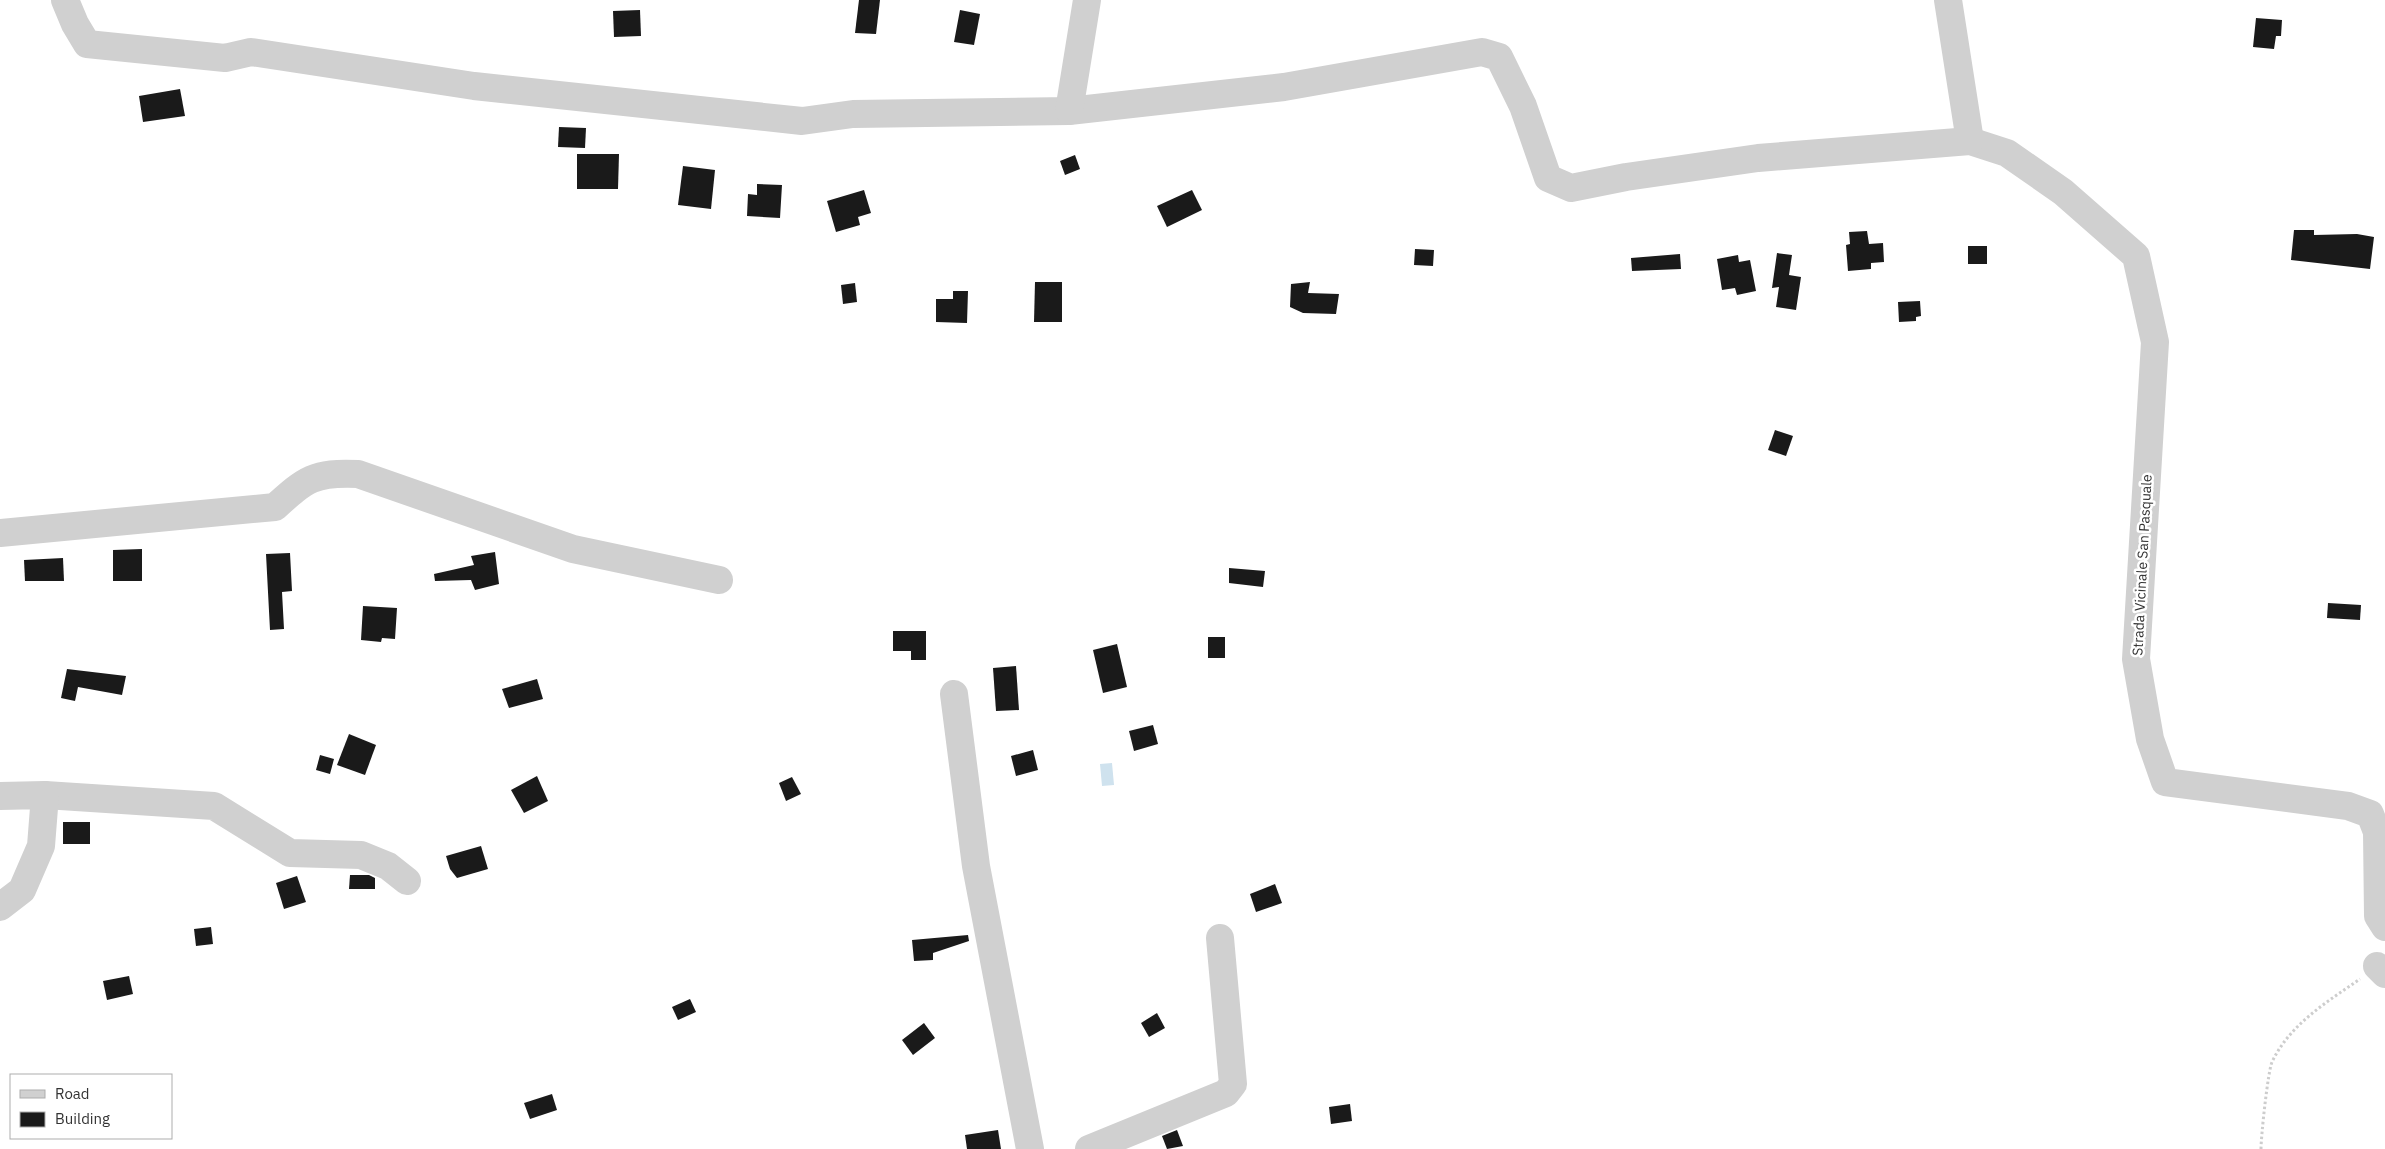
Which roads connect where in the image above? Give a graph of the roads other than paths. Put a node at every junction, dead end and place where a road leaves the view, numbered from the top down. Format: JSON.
{"nodes":[{"id":1,"x":65,"y":0,"type":"edge"},
{"id":2,"x":1087,"y":0,"type":"edge"},
{"id":3,"x":1948,"y":0,"type":"edge"},
{"id":4,"x":1069,"y":110,"type":"junction"},
{"id":5,"x":1970,"y":141,"type":"junction"},
{"id":6,"x":0,"y":533,"type":"edge"},
{"id":7,"x":719,"y":580,"type":"dead end"},
{"id":8,"x":954,"y":694,"type":"dead end"},
{"id":9,"x":45,"y":795,"type":"junction"},
{"id":10,"x":0,"y":796,"type":"edge"},
{"id":11,"x":2379,"y":814,"type":"edge"},
{"id":12,"x":407,"y":880,"type":"dead end"},
{"id":13,"x":0,"y":907,"type":"edge"},
{"id":14,"x":2385,"y":927,"type":"edge"},
{"id":15,"x":1220,"y":938,"type":"dead end"},
{"id":16,"x":1030,"y":1149,"type":"edge"},
{"id":17,"x":1089,"y":1149,"type":"edge"}],
"edges":[{"from":1,"to":4,"type":"street"},
{"from":2,"to":4,"type":"street"},
{"from":3,"to":5,"type":"street"},
{"from":4,"to":5,"type":"street"},
{"from":5,"to":11,"type":"street","name":"Strada Vicinale San Pasquale"},
{"from":6,"to":7,"type":"street"},
{"from":8,"to":16,"type":"street"},
{"from":9,"to":10,"type":"street"},
{"from":9,"to":12,"type":"street"},
{"from":9,"to":13,"type":"street"},
{"from":11,"to":14,"type":"street","name":"Strada Vicinale San Pasquale"},
{"from":15,"to":17,"type":"street"}]}
